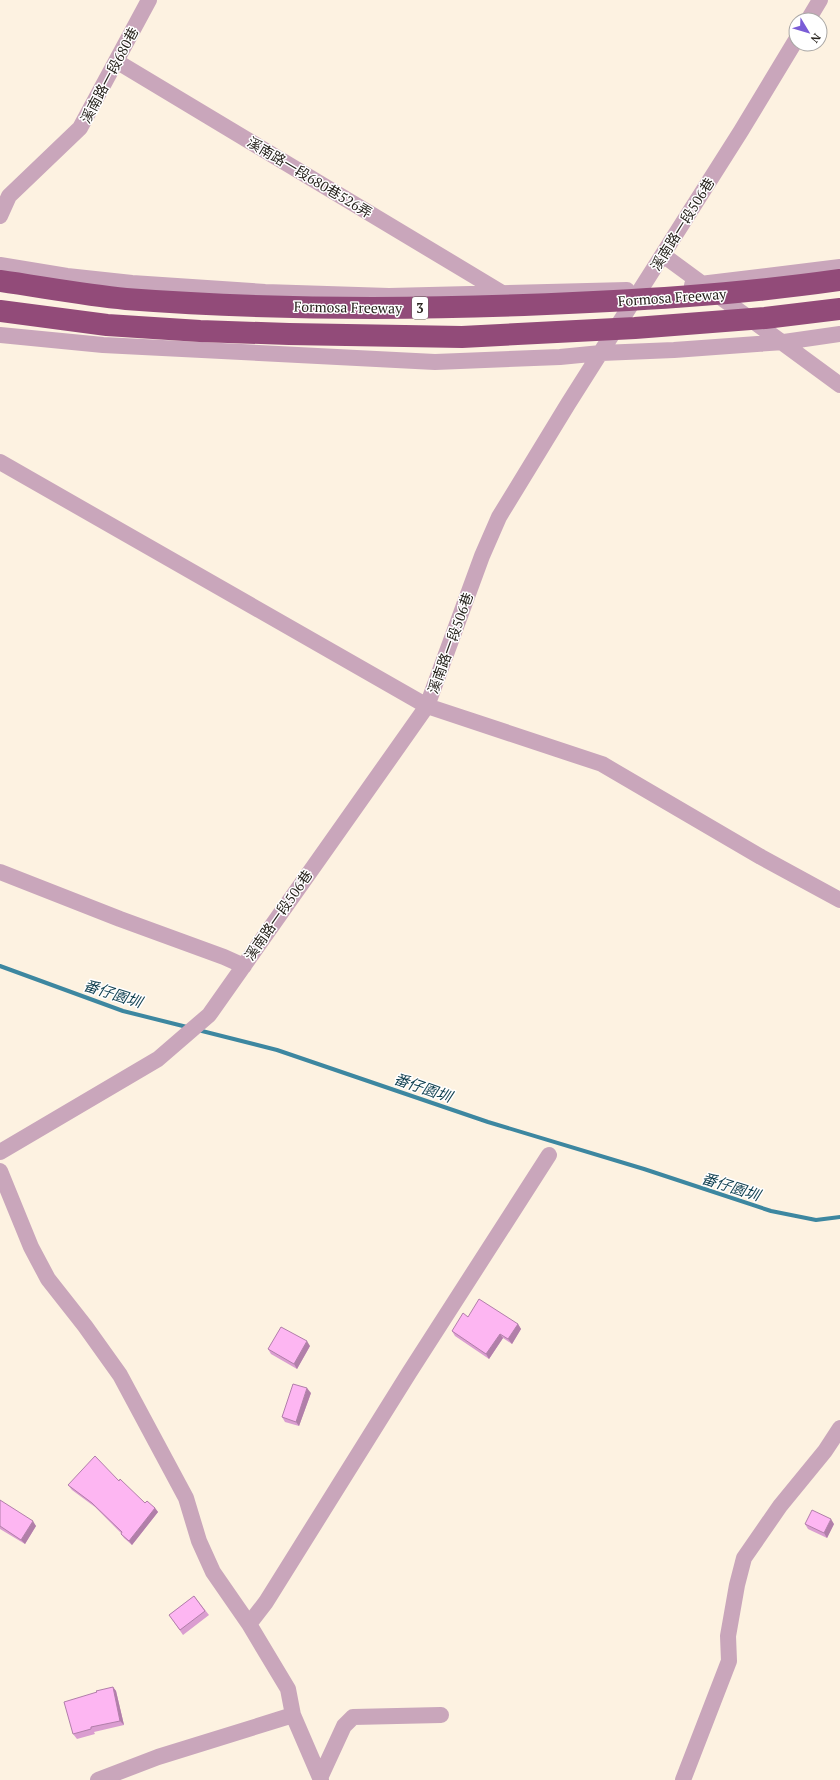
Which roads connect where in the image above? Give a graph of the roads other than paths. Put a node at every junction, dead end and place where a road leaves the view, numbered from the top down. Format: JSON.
{"nodes":[{"id":1,"x":149,"y":0,"type":"edge"},
{"id":2,"x":820,"y":0,"type":"edge"},
{"id":3,"x":813,"y":12,"type":"edge"},
{"id":4,"x":789,"y":52,"type":"edge"},
{"id":5,"x":116,"y":61,"type":"junction"},
{"id":6,"x":4,"y":191,"type":"edge"},
{"id":7,"x":0,"y":216,"type":"edge"},
{"id":8,"x":663,"y":254,"type":"junction"},
{"id":9,"x":0,"y":265,"type":"edge"},
{"id":10,"x":840,"y":267,"type":"edge"},
{"id":11,"x":840,"y":280,"type":"edge"},
{"id":12,"x":0,"y":281,"type":"edge"},
{"id":13,"x":704,"y":284,"type":"junction"},
{"id":14,"x":641,"y":289,"type":"junction"},
{"id":15,"x":504,"y":294,"type":"junction"},
{"id":16,"x":840,"y":309,"type":"edge"},
{"id":17,"x":0,"y":311,"type":"edge"},
{"id":18,"x":840,"y":334,"type":"edge"},
{"id":19,"x":0,"y":335,"type":"edge"},
{"id":20,"x":784,"y":342,"type":"junction"},
{"id":21,"x":601,"y":353,"type":"junction"},
{"id":22,"x":840,"y":384,"type":"edge"},
{"id":23,"x":0,"y":462,"type":"edge"},
{"id":24,"x":427,"y":706,"type":"junction"},
{"id":25,"x":0,"y":872,"type":"edge"},
{"id":26,"x":840,"y":900,"type":"edge"},
{"id":27,"x":244,"y":966,"type":"junction"},
{"id":28,"x":0,"y":1152,"type":"edge"},
{"id":29,"x":549,"y":1155,"type":"dead end"},
{"id":30,"x":0,"y":1171,"type":"edge"},
{"id":31,"x":840,"y":1428,"type":"edge"},
{"id":32,"x":250,"y":1624,"type":"junction"},
{"id":33,"x":293,"y":1715,"type":"junction"},
{"id":34,"x":441,"y":1715,"type":"dead end"},
{"id":35,"x":320,"y":1779,"type":"edge"},
{"id":36,"x":98,"y":1780,"type":"edge"},
{"id":37,"x":684,"y":1780,"type":"edge"}],
"edges":[{"from":1,"to":5,"type":"street","name":"溪南路一段680巷"},
{"from":2,"to":3,"type":"street"},
{"from":4,"to":8,"type":"street","name":"溪南路一段506巷"},
{"from":5,"to":6,"type":"street","name":"溪南路一段680巷"},
{"from":5,"to":15,"type":"street","name":"溪南路一段680巷526弄"},
{"from":6,"to":7,"type":"street","name":"溪南路一段680巷"},
{"from":8,"to":13,"type":"street"},
{"from":8,"to":14,"type":"street","name":"溪南路一段506巷"},
{"from":9,"to":15,"type":"street"},
{"from":10,"to":13,"type":"street"},
{"from":11,"to":12,"type":"highway","name":"Formosa Freeway","number":"3","bridge":true},
{"from":13,"to":14,"type":"street"},
{"from":13,"to":20,"type":"street"},
{"from":14,"to":15,"type":"street"},
{"from":14,"to":21,"type":"street","name":"溪南路一段506巷"},
{"from":16,"to":17,"type":"highway","name":"Formosa Freeway","number":"3","bridge":true},
{"from":18,"to":20,"type":"street"},
{"from":19,"to":21,"type":"street"},
{"from":20,"to":21,"type":"street"},
{"from":20,"to":22,"type":"street"},
{"from":21,"to":24,"type":"street","name":"溪南路一段506巷"},
{"from":23,"to":24,"type":"street"},
{"from":24,"to":26,"type":"street"},
{"from":24,"to":27,"type":"street","name":"溪南路一段506巷"},
{"from":25,"to":27,"type":"street"},
{"from":27,"to":28,"type":"street","name":"溪南路一段506巷"},
{"from":29,"to":32,"type":"street"},
{"from":30,"to":32,"type":"street"},
{"from":31,"to":37,"type":"street"},
{"from":32,"to":33,"type":"street"},
{"from":33,"to":35,"type":"street"},
{"from":33,"to":36,"type":"street"},
{"from":34,"to":35,"type":"street"}]}
